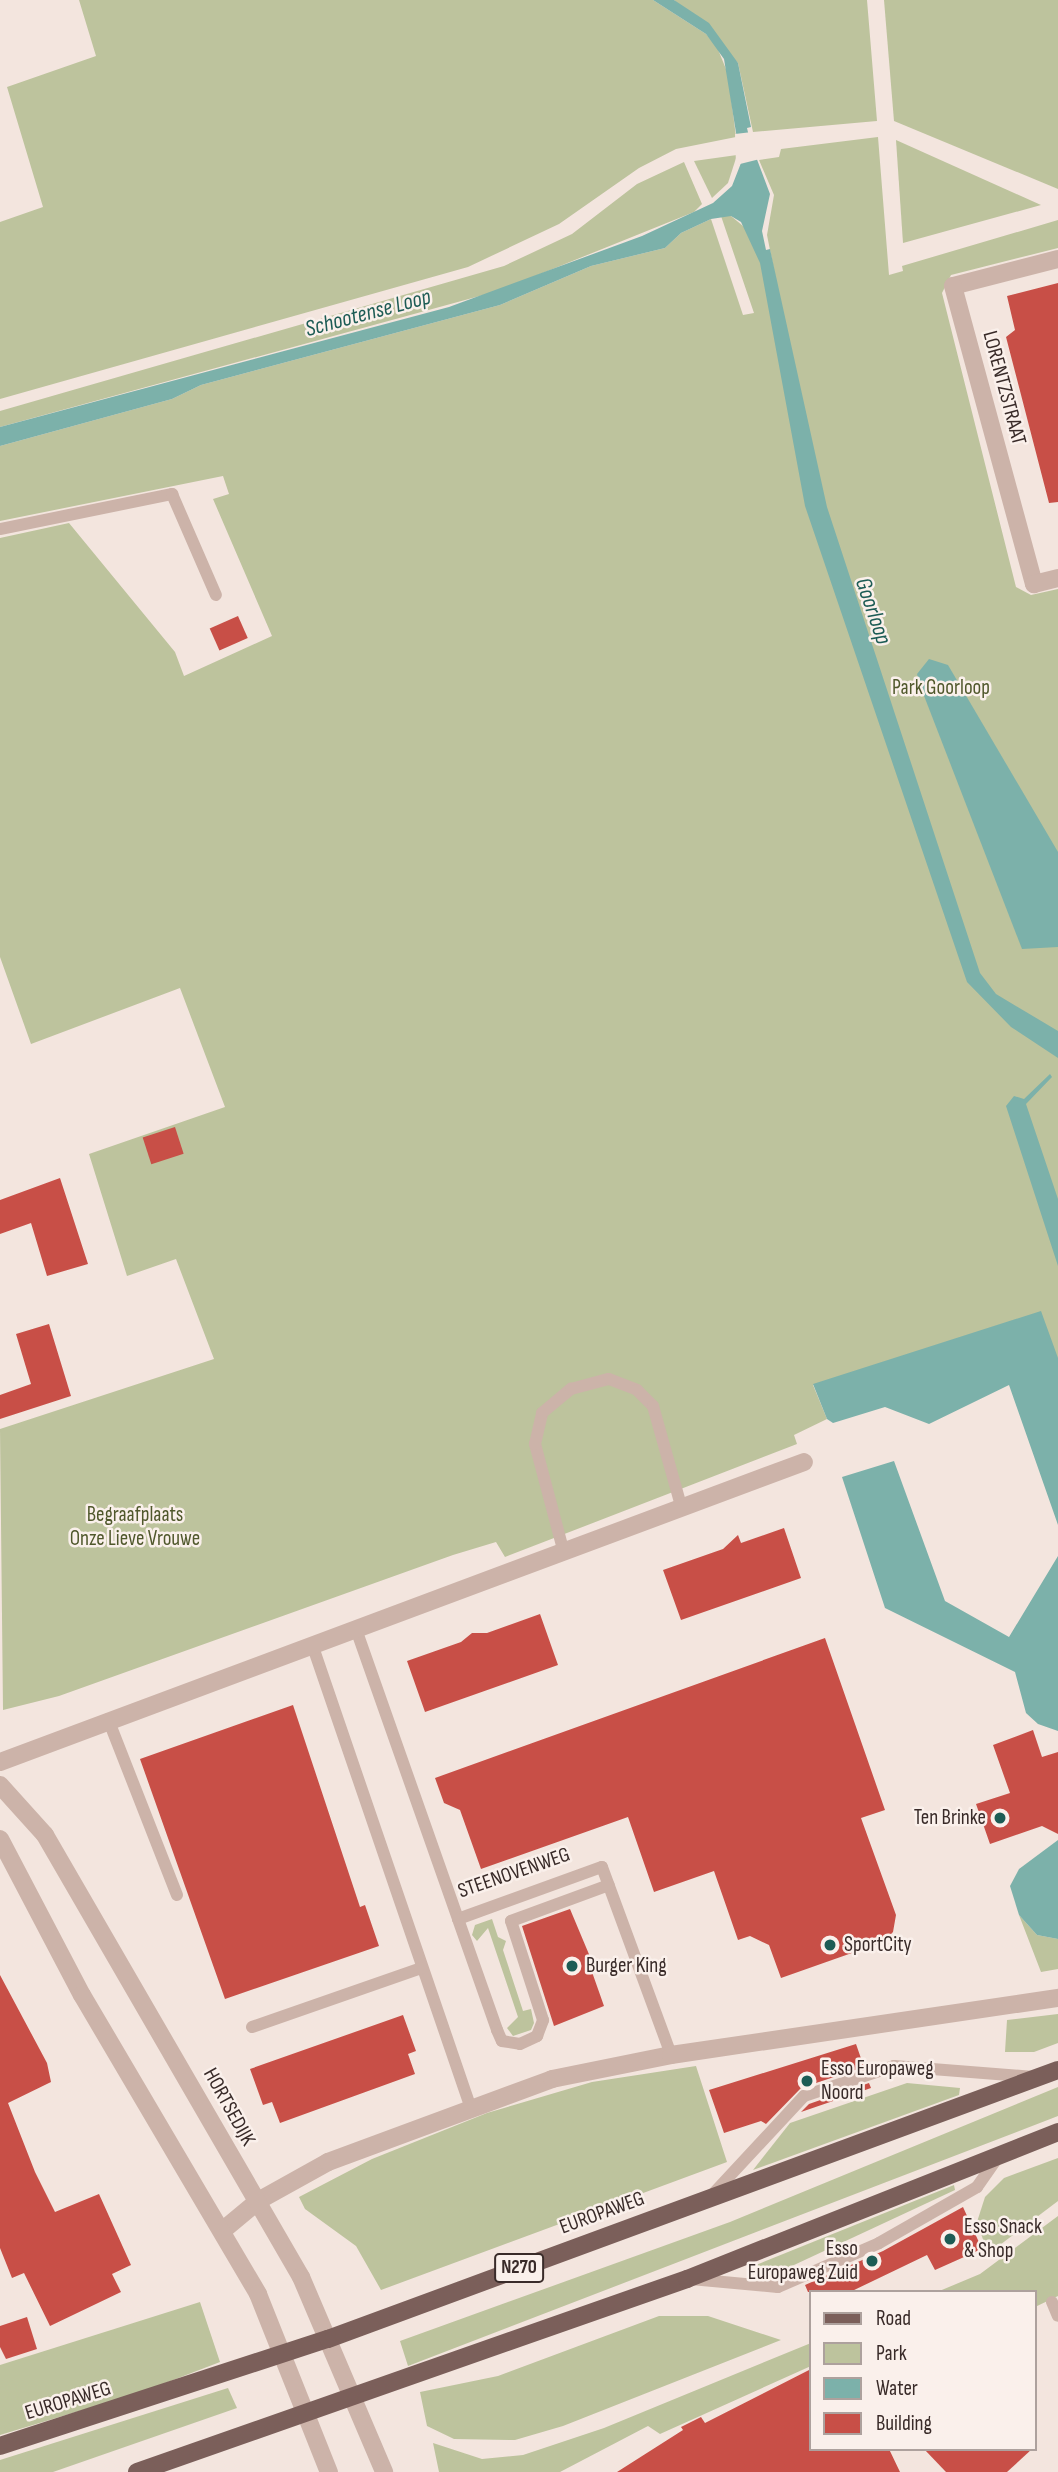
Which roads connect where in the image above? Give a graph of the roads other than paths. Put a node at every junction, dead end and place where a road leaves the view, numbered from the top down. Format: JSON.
{"nodes":[{"id":1,"x":1058,"y":259,"type":"edge"},
{"id":2,"x":0,"y":528,"type":"edge"},
{"id":3,"x":1058,"y":578,"type":"edge"},
{"id":4,"x":216,"y":595,"type":"dead end"},
{"id":5,"x":804,"y":1462,"type":"dead end"},
{"id":6,"x":682,"y":1509,"type":"junction"},
{"id":7,"x":564,"y":1553,"type":"junction"},
{"id":8,"x":357,"y":1632,"type":"junction"},
{"id":9,"x":313,"y":1647,"type":"junction"},
{"id":10,"x":108,"y":1719,"type":"junction"},
{"id":11,"x":0,"y":1762,"type":"edge"},
{"id":12,"x":0,"y":1785,"type":"edge"},
{"id":13,"x":0,"y":1839,"type":"edge"},
{"id":14,"x":609,"y":1885,"type":"junction"},
{"id":15,"x":177,"y":1895,"type":"dead end"},
{"id":16,"x":458,"y":1919,"type":"junction"},
{"id":17,"x":421,"y":1968,"type":"junction"},
{"id":18,"x":1058,"y":1998,"type":"edge"},
{"id":19,"x":252,"y":2027,"type":"dead end"},
{"id":20,"x":671,"y":2055,"type":"junction"},
{"id":21,"x":1058,"y":2070,"type":"edge"},
{"id":22,"x":1038,"y":2077,"type":"junction"},
{"id":23,"x":470,"y":2106,"type":"junction"},
{"id":24,"x":1058,"y":2132,"type":"edge"},
{"id":25,"x":999,"y":2154,"type":"junction"},
{"id":26,"x":710,"y":2197,"type":"junction"},
{"id":27,"x":258,"y":2201,"type":"junction"},
{"id":28,"x":222,"y":2231,"type":"junction"},
{"id":29,"x":687,"y":2278,"type":"junction"},
{"id":30,"x":1052,"y":2302,"type":"dead end"},
{"id":31,"x":1058,"y":2316,"type":"edge"},
{"id":32,"x":328,"y":2339,"type":"junction"},
{"id":33,"x":284,"y":2352,"type":"junction"},
{"id":34,"x":353,"y":2397,"type":"junction"},
{"id":35,"x":306,"y":2412,"type":"junction"},
{"id":36,"x":0,"y":2446,"type":"edge"},
{"id":37,"x":137,"y":2472,"type":"edge"},
{"id":38,"x":329,"y":2472,"type":"edge"},
{"id":39,"x":384,"y":2472,"type":"edge"}],
"edges":[{"from":1,"to":3,"type":"street","name":"LORENTZSTRAAT"},
{"from":2,"to":4,"type":"lane"},
{"from":5,"to":6,"type":"street"},
{"from":6,"to":7,"type":"street"},
{"from":6,"to":7,"type":"lane"},
{"from":7,"to":8,"type":"street"},
{"from":8,"to":9,"type":"street"},
{"from":8,"to":16,"type":"lane","name":"STEENOVENWEG"},
{"from":9,"to":10,"type":"street"},
{"from":9,"to":17,"type":"lane"},
{"from":10,"to":11,"type":"street"},
{"from":10,"to":15,"type":"lane"},
{"from":12,"to":27,"type":"street","name":"HORTSEDIJK"},
{"from":13,"to":28,"type":"street"},
{"from":14,"to":16,"type":"lane","name":"STEENOVENWEG"},
{"from":14,"to":16,"type":"lane"},
{"from":14,"to":20,"type":"lane"},
{"from":17,"to":19,"type":"lane"},
{"from":17,"to":23,"type":"lane"},
{"from":18,"to":20,"type":"street"},
{"from":20,"to":23,"type":"street"},
{"from":21,"to":22,"type":"main road","name":"EUROPAWEG","number":"N270"},
{"from":22,"to":26,"type":"main road","name":"EUROPAWEG","number":"N270"},
{"from":22,"to":26,"type":"lane"},
{"from":23,"to":27,"type":"street"},
{"from":24,"to":25,"type":"main road"},
{"from":25,"to":29,"type":"main road"},
{"from":25,"to":29,"type":"lane"},
{"from":26,"to":32,"type":"main road","name":"EUROPAWEG","number":"N270"},
{"from":27,"to":28,"type":"street"},
{"from":27,"to":32,"type":"street","name":"HORTSEDIJK"},
{"from":28,"to":33,"type":"street"},
{"from":29,"to":34,"type":"main road"},
{"from":30,"to":31,"type":"lane"},
{"from":32,"to":33,"type":"main road","name":"EUROPAWEG","number":"N270"},
{"from":32,"to":34,"type":"street","name":"HORTSEDIJK"},
{"from":33,"to":35,"type":"street"},
{"from":33,"to":36,"type":"main road","name":"EUROPAWEG","number":"N270"},
{"from":34,"to":35,"type":"main road"},
{"from":34,"to":39,"type":"street","name":"HORTSEDIJK"},
{"from":35,"to":37,"type":"main road"},
{"from":35,"to":38,"type":"street"}]}
